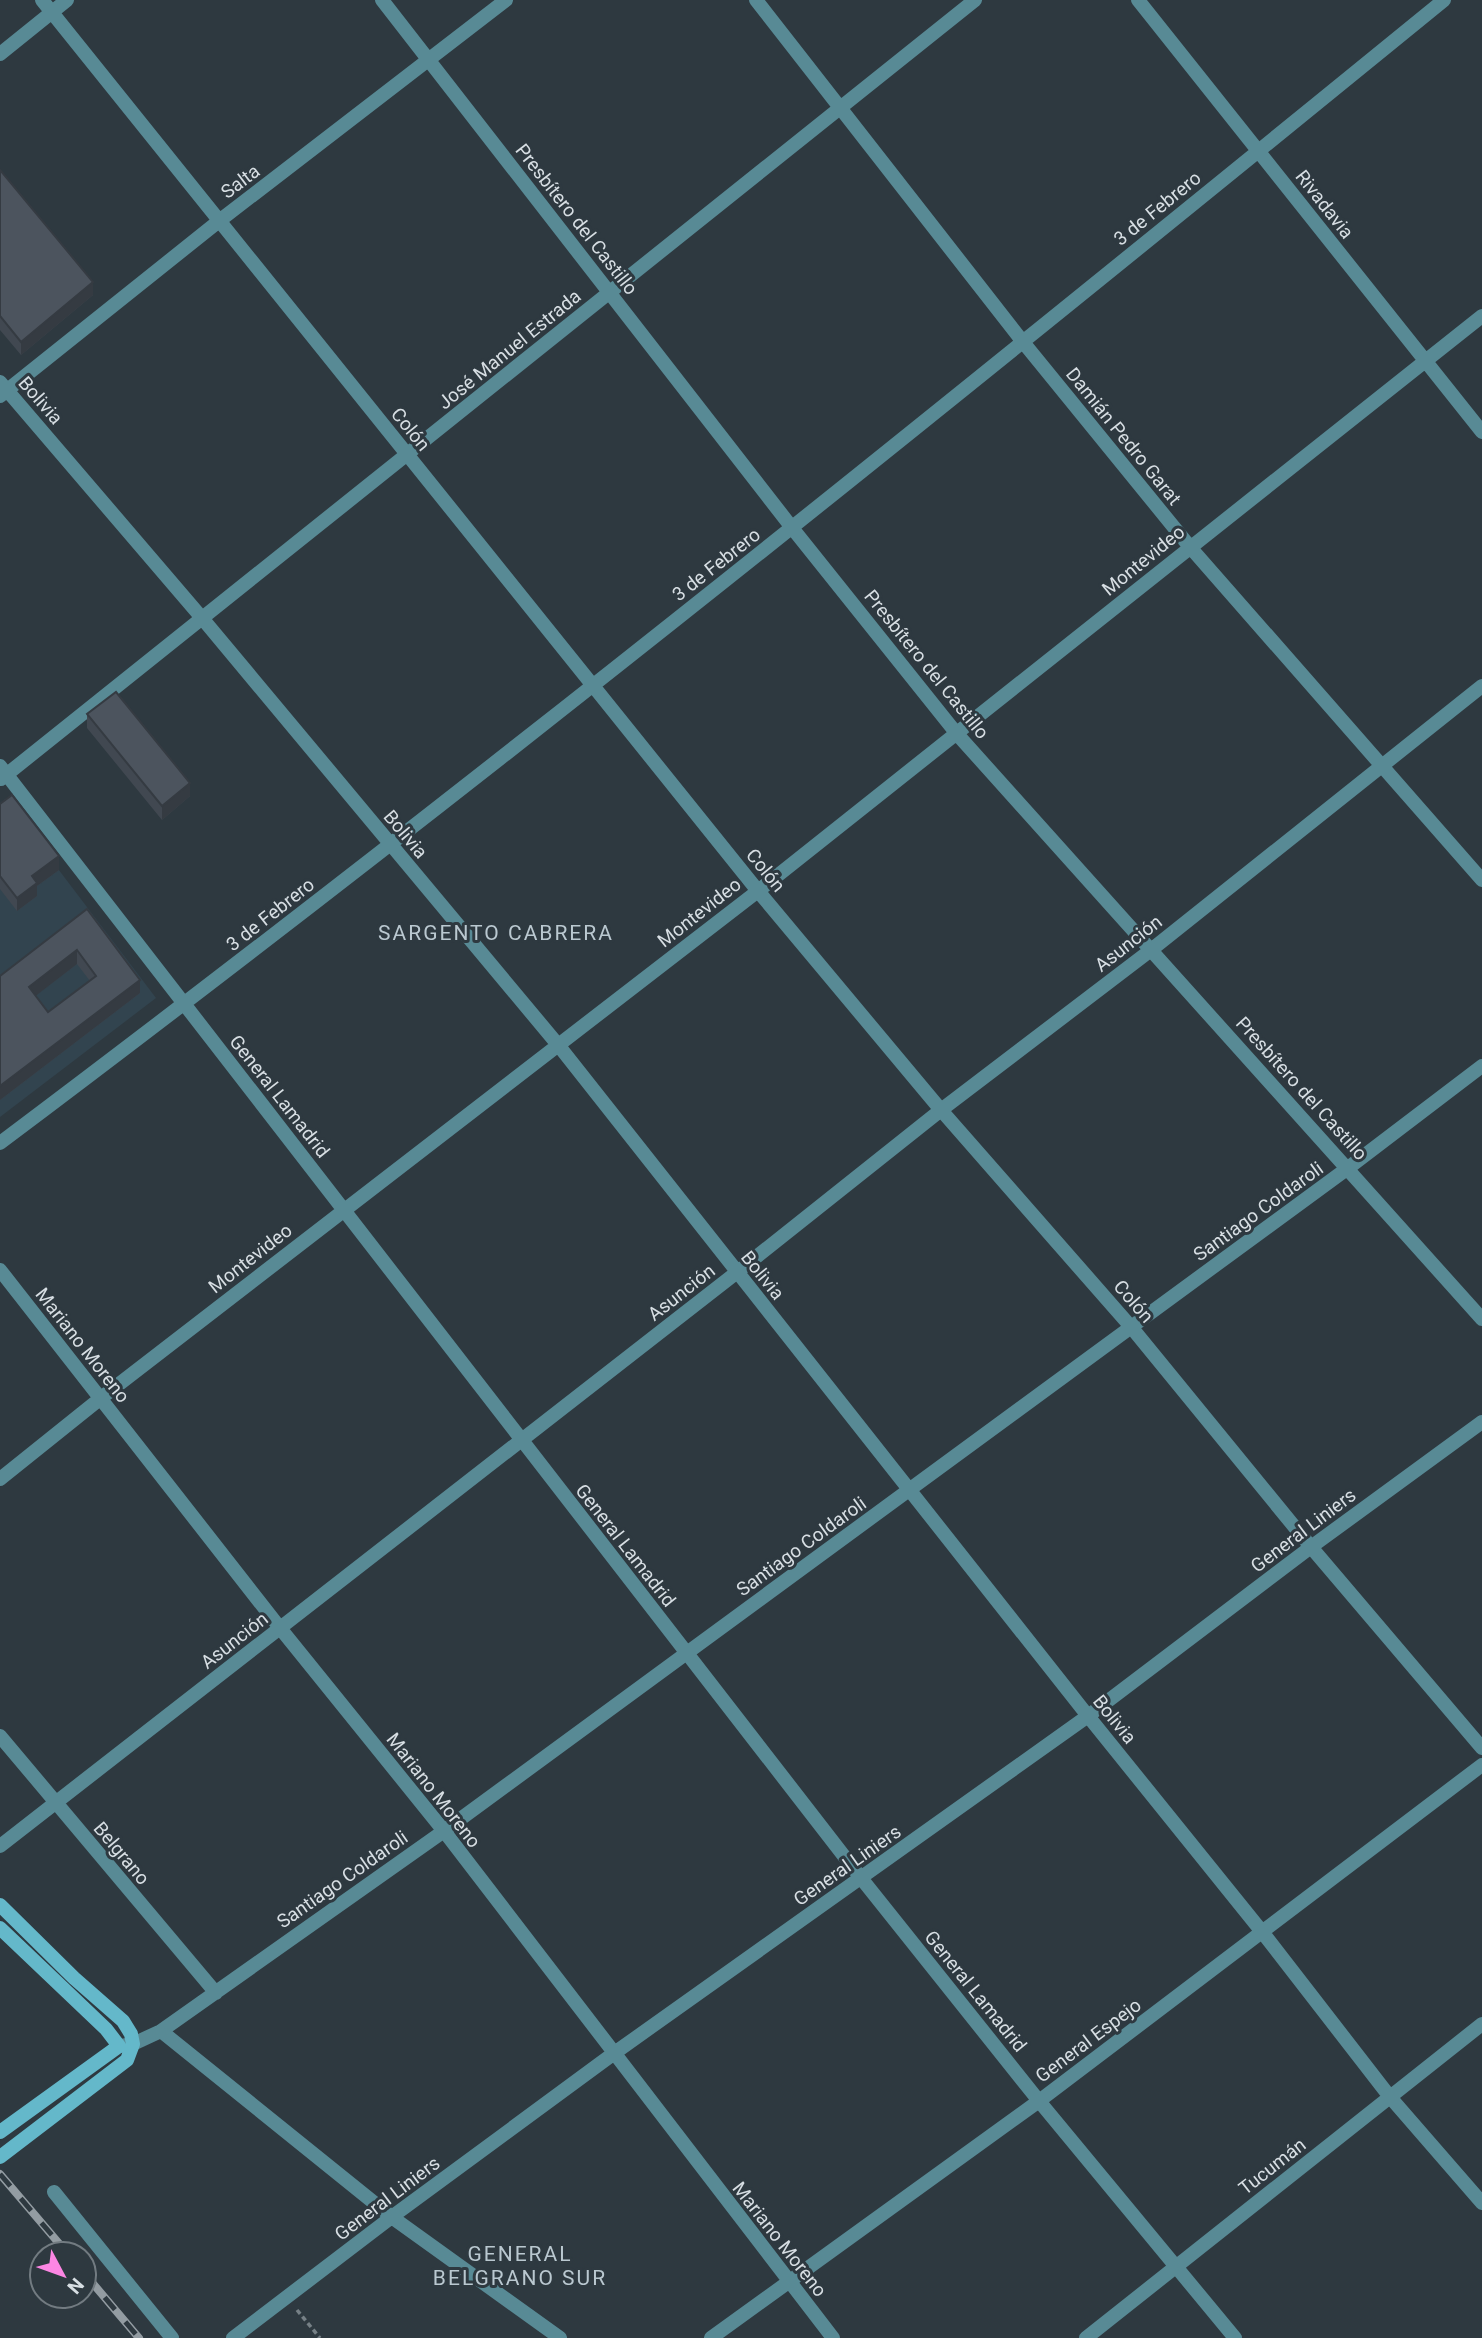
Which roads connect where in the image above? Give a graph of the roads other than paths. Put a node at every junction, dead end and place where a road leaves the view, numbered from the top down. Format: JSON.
{"nodes":[{"id":1,"x":42,"y":0,"type":"edge"},
{"id":2,"x":67,"y":0,"type":"edge"},
{"id":3,"x":382,"y":0,"type":"edge"},
{"id":4,"x":506,"y":0,"type":"edge"},
{"id":5,"x":756,"y":0,"type":"edge"},
{"id":6,"x":975,"y":0,"type":"edge"},
{"id":7,"x":1138,"y":0,"type":"edge"},
{"id":8,"x":1444,"y":0,"type":"edge"},
{"id":9,"x":51,"y":12,"type":"junction"},
{"id":10,"x":0,"y":54,"type":"edge"},
{"id":11,"x":429,"y":61,"type":"junction"},
{"id":12,"x":842,"y":107,"type":"junction"},
{"id":13,"x":1259,"y":151,"type":"junction"},
{"id":14,"x":219,"y":221,"type":"junction"},
{"id":15,"x":611,"y":292,"type":"junction"},
{"id":16,"x":1482,"y":316,"type":"edge"},
{"id":17,"x":1023,"y":342,"type":"junction"},
{"id":18,"x":1425,"y":361,"type":"junction"},
{"id":19,"x":2,"y":390,"type":"edge"},
{"id":20,"x":1482,"y":432,"type":"edge"},
{"id":21,"x":407,"y":454,"type":"junction"},
{"id":22,"x":793,"y":529,"type":"junction"},
{"id":23,"x":1190,"y":547,"type":"junction"},
{"id":24,"x":202,"y":618,"type":"junction"},
{"id":25,"x":593,"y":685,"type":"junction"},
{"id":26,"x":1482,"y":686,"type":"edge"},
{"id":27,"x":957,"y":734,"type":"junction"},
{"id":28,"x":1380,"y":766,"type":"junction"},
{"id":29,"x":2,"y":774,"type":"edge"},
{"id":30,"x":390,"y":846,"type":"junction"},
{"id":31,"x":1482,"y":880,"type":"edge"},
{"id":32,"x":758,"y":891,"type":"junction"},
{"id":33,"x":1150,"y":950,"type":"junction"},
{"id":34,"x":184,"y":1004,"type":"junction"},
{"id":35,"x":559,"y":1046,"type":"junction"},
{"id":36,"x":1482,"y":1066,"type":"edge"},
{"id":37,"x":942,"y":1110,"type":"junction"},
{"id":38,"x":0,"y":1143,"type":"edge"},
{"id":39,"x":1348,"y":1168,"type":"junction"},
{"id":40,"x":344,"y":1210,"type":"junction"},
{"id":41,"x":0,"y":1270,"type":"edge"},
{"id":42,"x":736,"y":1273,"type":"junction"},
{"id":43,"x":1482,"y":1319,"type":"edge"},
{"id":44,"x":1132,"y":1328,"type":"junction"},
{"id":45,"x":101,"y":1398,"type":"junction"},
{"id":46,"x":1482,"y":1422,"type":"edge"},
{"id":47,"x":522,"y":1440,"type":"junction"},
{"id":48,"x":0,"y":1479,"type":"edge"},
{"id":49,"x":911,"y":1491,"type":"junction"},
{"id":50,"x":1311,"y":1547,"type":"junction"},
{"id":51,"x":280,"y":1628,"type":"junction"},
{"id":52,"x":686,"y":1654,"type":"junction"},
{"id":53,"x":1088,"y":1716,"type":"junction"},
{"id":54,"x":0,"y":1736,"type":"edge"},
{"id":55,"x":1482,"y":1748,"type":"edge"},
{"id":56,"x":1482,"y":1765,"type":"edge"},
{"id":57,"x":55,"y":1804,"type":"junction"},
{"id":58,"x":444,"y":1831,"type":"junction"},
{"id":59,"x":0,"y":1846,"type":"edge"},
{"id":60,"x":860,"y":1878,"type":"junction"},
{"id":61,"x":0,"y":1905,"type":"edge"},
{"id":62,"x":0,"y":1928,"type":"edge"},
{"id":63,"x":1263,"y":1933,"type":"junction"},
{"id":64,"x":216,"y":1993,"type":"junction"},
{"id":65,"x":1482,"y":2024,"type":"edge"},
{"id":66,"x":161,"y":2031,"type":"junction"},
{"id":67,"x":126,"y":2045,"type":"junction"},
{"id":68,"x":613,"y":2054,"type":"junction"},
{"id":69,"x":1390,"y":2097,"type":"junction"},
{"id":70,"x":1039,"y":2101,"type":"junction"},
{"id":71,"x":0,"y":2132,"type":"edge"},
{"id":72,"x":0,"y":2157,"type":"edge"},
{"id":73,"x":54,"y":2192,"type":"dead end"},
{"id":74,"x":1482,"y":2203,"type":"edge"},
{"id":75,"x":393,"y":2218,"type":"junction"},
{"id":76,"x":1175,"y":2267,"type":"junction"},
{"id":77,"x":789,"y":2282,"type":"junction"},
{"id":78,"x":172,"y":2338,"type":"edge"},
{"id":79,"x":233,"y":2338,"type":"edge"},
{"id":80,"x":560,"y":2338,"type":"edge"},
{"id":81,"x":711,"y":2338,"type":"edge"},
{"id":82,"x":833,"y":2338,"type":"edge"},
{"id":83,"x":1086,"y":2338,"type":"edge"},
{"id":84,"x":1235,"y":2338,"type":"edge"}],
"edges":[{"from":1,"to":9,"type":"street","name":"Colón"},
{"from":2,"to":9,"type":"street"},
{"from":3,"to":11,"type":"street","name":"Presbítero del Castillo"},
{"from":4,"to":11,"type":"street","name":"Salta"},
{"from":5,"to":12,"type":"street","name":"Damián Pedro Garat"},
{"from":6,"to":12,"type":"street","name":"José Manuel Estrada"},
{"from":7,"to":13,"type":"street","name":"Rivadavia"},
{"from":8,"to":13,"type":"street","name":"3 de Febrero"},
{"from":9,"to":10,"type":"street"},
{"from":9,"to":14,"type":"street","name":"Colón"},
{"from":11,"to":14,"type":"street","name":"Salta"},
{"from":11,"to":15,"type":"street","name":"Presbítero del Castillo"},
{"from":12,"to":15,"type":"street","name":"José Manuel Estrada"},
{"from":12,"to":17,"type":"street","name":"Damián Pedro Garat"},
{"from":13,"to":17,"type":"street","name":"3 de Febrero"},
{"from":13,"to":18,"type":"street","name":"Rivadavia"},
{"from":14,"to":19,"type":"street","name":"Salta"},
{"from":14,"to":21,"type":"street","name":"Colón"},
{"from":15,"to":21,"type":"street","name":"José Manuel Estrada"},
{"from":15,"to":22,"type":"street","name":"Presbítero del Castillo"},
{"from":16,"to":18,"type":"street","name":"Montevideo"},
{"from":17,"to":22,"type":"street","name":"3 de Febrero"},
{"from":17,"to":23,"type":"street","name":"Damián Pedro Garat"},
{"from":18,"to":20,"type":"street","name":"Rivadavia"},
{"from":18,"to":23,"type":"street","name":"Montevideo"},
{"from":19,"to":24,"type":"street","name":"Bolivia"},
{"from":21,"to":24,"type":"street","name":"José Manuel Estrada"},
{"from":21,"to":25,"type":"street","name":"Colón"},
{"from":22,"to":25,"type":"street","name":"3 de Febrero"},
{"from":22,"to":27,"type":"street","name":"Presbítero del Castillo"},
{"from":23,"to":27,"type":"street","name":"Montevideo"},
{"from":23,"to":28,"type":"street","name":"Damián Pedro Garat"},
{"from":24,"to":29,"type":"street","name":"José Manuel Estrada"},
{"from":24,"to":30,"type":"street","name":"Bolivia"},
{"from":25,"to":30,"type":"street","name":"3 de Febrero"},
{"from":25,"to":32,"type":"street","name":"Colón"},
{"from":26,"to":28,"type":"street","name":"Asunción"},
{"from":27,"to":32,"type":"street","name":"Montevideo"},
{"from":27,"to":33,"type":"street","name":"Presbítero del Castillo"},
{"from":28,"to":31,"type":"street","name":"Damián Pedro Garat"},
{"from":28,"to":33,"type":"street","name":"Asunción"},
{"from":29,"to":34,"type":"street","name":"General Lamadrid"},
{"from":30,"to":34,"type":"street","name":"3 de Febrero"},
{"from":30,"to":35,"type":"street","name":"Bolivia"},
{"from":32,"to":35,"type":"street","name":"Montevideo"},
{"from":32,"to":37,"type":"street","name":"Colón"},
{"from":33,"to":37,"type":"street","name":"Asunción"},
{"from":33,"to":39,"type":"street","name":"Presbítero del Castillo"},
{"from":34,"to":38,"type":"street","name":"3 de Febrero"},
{"from":34,"to":40,"type":"street","name":"General Lamadrid"},
{"from":35,"to":40,"type":"street","name":"Montevideo"},
{"from":35,"to":42,"type":"street","name":"Bolivia"},
{"from":36,"to":39,"type":"street","name":"Santiago Coldaroli"},
{"from":37,"to":42,"type":"street","name":"Asunción"},
{"from":37,"to":44,"type":"street","name":"Colón"},
{"from":39,"to":43,"type":"street","name":"Presbítero del Castillo"},
{"from":39,"to":44,"type":"street","name":"Santiago Coldaroli"},
{"from":40,"to":45,"type":"street","name":"Montevideo"},
{"from":40,"to":47,"type":"street","name":"General Lamadrid"},
{"from":41,"to":45,"type":"street","name":"Mariano Moreno"},
{"from":42,"to":47,"type":"street","name":"Asunción"},
{"from":42,"to":49,"type":"street","name":"Bolivia"},
{"from":44,"to":49,"type":"street","name":"Santiago Coldaroli"},
{"from":44,"to":50,"type":"street","name":"Colón"},
{"from":45,"to":48,"type":"street","name":"Montevideo"},
{"from":45,"to":51,"type":"street","name":"Mariano Moreno"},
{"from":46,"to":50,"type":"street","name":"General Liniers"},
{"from":47,"to":51,"type":"street","name":"Asunción"},
{"from":47,"to":52,"type":"street","name":"General Lamadrid"},
{"from":49,"to":52,"type":"street","name":"Santiago Coldaroli"},
{"from":49,"to":53,"type":"street","name":"Bolivia"},
{"from":50,"to":53,"type":"street","name":"General Liniers"},
{"from":50,"to":55,"type":"street","name":"Colón"},
{"from":51,"to":57,"type":"street","name":"Asunción"},
{"from":51,"to":58,"type":"street","name":"Mariano Moreno"},
{"from":52,"to":58,"type":"street","name":"Santiago Coldaroli"},
{"from":52,"to":60,"type":"street","name":"General Lamadrid"},
{"from":53,"to":60,"type":"street","name":"General Liniers"},
{"from":53,"to":63,"type":"street","name":"Bolivia"},
{"from":54,"to":57,"type":"street","name":"Belgrano"},
{"from":56,"to":63,"type":"street","name":"General Espejo"},
{"from":57,"to":59,"type":"street","name":"Asunción"},
{"from":57,"to":64,"type":"street","name":"Belgrano"},
{"from":58,"to":64,"type":"street","name":"Santiago Coldaroli"},
{"from":58,"to":68,"type":"street","name":"Mariano Moreno"},
{"from":60,"to":68,"type":"street","name":"General Liniers"},
{"from":60,"to":70,"type":"street","name":"General Lamadrid"},
{"from":61,"to":67,"type":"main road"},
{"from":62,"to":67,"type":"main road"},
{"from":63,"to":69,"type":"street","name":"Bolivia"},
{"from":63,"to":70,"type":"street","name":"General Espejo"},
{"from":64,"to":66,"type":"street","name":"Santiago Coldaroli"},
{"from":65,"to":69,"type":"street","name":"Tucumán"},
{"from":66,"to":67,"type":"street","name":"Santiago Coldaroli"},
{"from":66,"to":75,"type":"street"},
{"from":67,"to":71,"type":"main road","name":"Santiago Coldaroli"},
{"from":67,"to":72,"type":"main road","name":"Santiago Coldaroli"},
{"from":68,"to":75,"type":"street","name":"General Liniers"},
{"from":68,"to":77,"type":"street","name":"Mariano Moreno"},
{"from":69,"to":74,"type":"street","name":"Bolivia"},
{"from":69,"to":76,"type":"street","name":"Tucumán"},
{"from":70,"to":76,"type":"street","name":"General Lamadrid"},
{"from":70,"to":77,"type":"street","name":"General Espejo"},
{"from":73,"to":78,"type":"street"},
{"from":75,"to":79,"type":"street","name":"General Liniers"},
{"from":75,"to":80,"type":"street"},
{"from":76,"to":83,"type":"street","name":"Tucumán"},
{"from":76,"to":84,"type":"street","name":"General Lamadrid"},
{"from":77,"to":81,"type":"street","name":"General Espejo"},
{"from":77,"to":82,"type":"street","name":"Mariano Moreno"}]}
